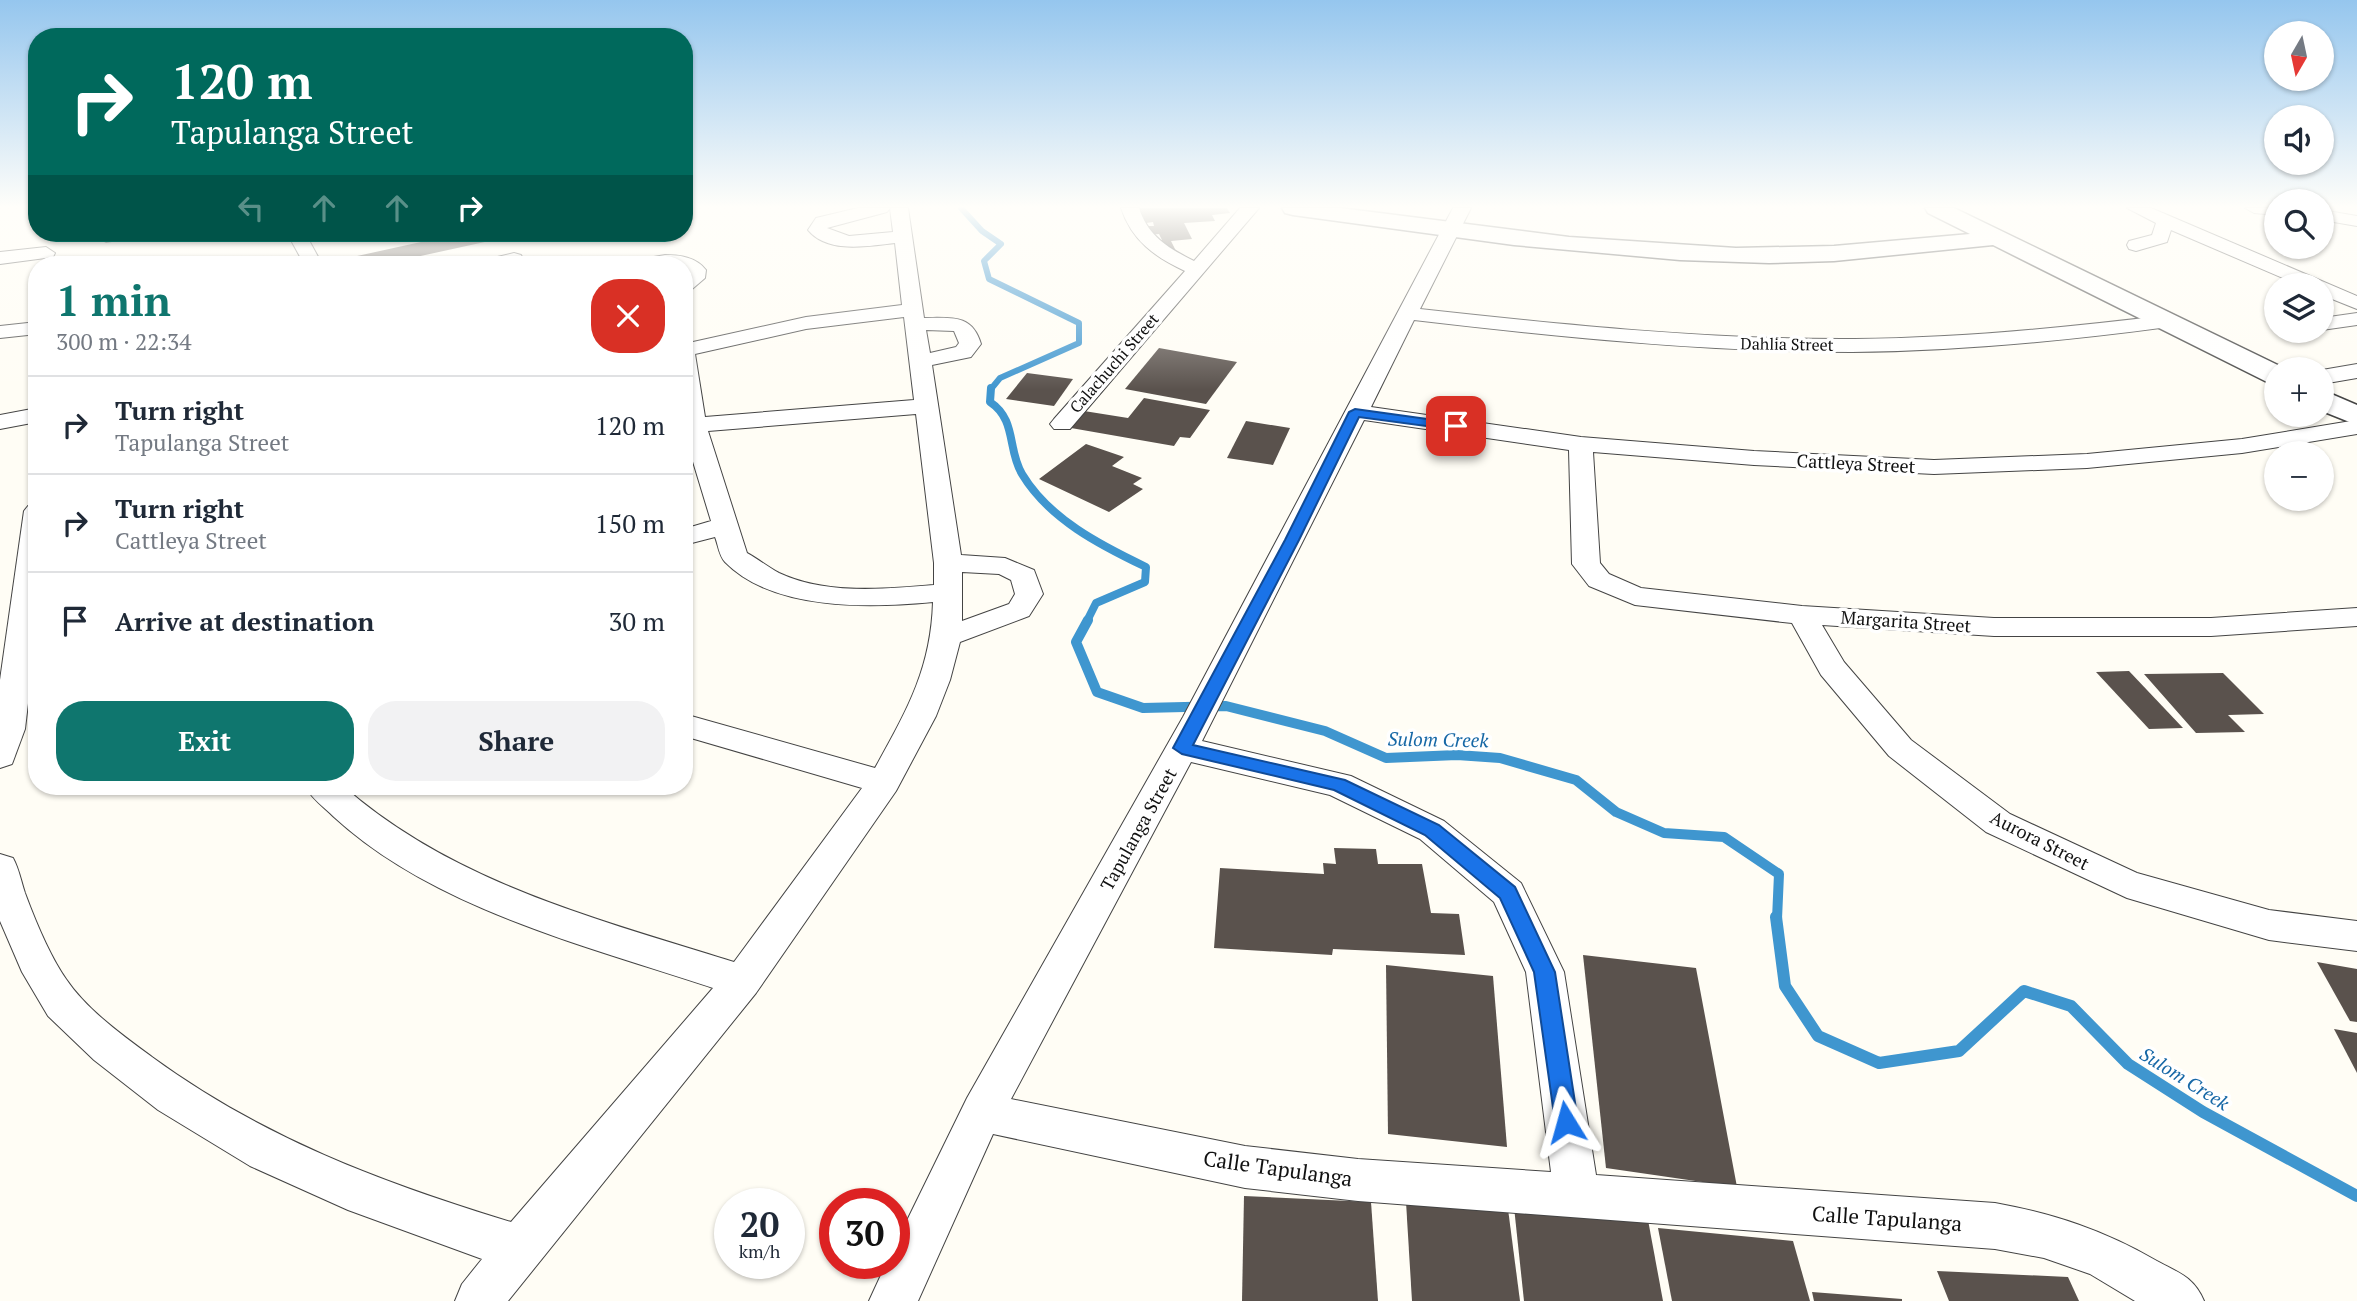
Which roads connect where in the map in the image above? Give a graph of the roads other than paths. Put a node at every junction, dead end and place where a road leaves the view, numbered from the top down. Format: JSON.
{"nodes":[{"id":1,"x":907,"y":269,"type":"edge"},
{"id":2,"x":1195,"y":269,"type":"edge"},
{"id":3,"x":1429,"y":269,"type":"edge"},
{"id":4,"x":2060,"y":269,"type":"edge"},
{"id":5,"x":2334,"y":293,"type":"edge"},
{"id":6,"x":2357,"y":303,"type":"edge"},
{"id":7,"x":1406,"y":313,"type":"junction"},
{"id":8,"x":915,"y":317,"type":"junction"},
{"id":9,"x":2357,"y":319,"type":"edge"},
{"id":10,"x":2168,"y":321,"type":"junction"},
{"id":11,"x":2334,"y":322,"type":"edge"},
{"id":12,"x":28,"y":329,"type":"edge"},
{"id":13,"x":0,"y":332,"type":"edge"},
{"id":14,"x":693,"y":348,"type":"edge"},
{"id":15,"x":922,"y":361,"type":"junction"},
{"id":16,"x":2264,"y":369,"type":"edge"},
{"id":17,"x":2357,"y":371,"type":"edge"},
{"id":18,"x":2334,"y":375,"type":"edge"},
{"id":19,"x":2334,"y":405,"type":"edge"},
{"id":20,"x":927,"y":406,"type":"junction"},
{"id":21,"x":1355,"y":412,"type":"junction"},
{"id":22,"x":2357,"y":416,"type":"edge"},
{"id":23,"x":28,"y":417,"type":"edge"},
{"id":24,"x":693,"y":418,"type":"edge"},
{"id":25,"x":0,"y":422,"type":"edge"},
{"id":26,"x":1062,"y":424,"type":"dead end"},
{"id":27,"x":694,"y":425,"type":"junction"},
{"id":28,"x":2357,"y":427,"type":"edge"},
{"id":29,"x":1581,"y":444,"type":"junction"},
{"id":30,"x":724,"y":526,"type":"junction"},
{"id":31,"x":693,"y":535,"type":"edge"},
{"id":32,"x":949,"y":578,"type":"junction"},
{"id":33,"x":28,"y":589,"type":"edge"},
{"id":34,"x":1802,"y":615,"type":"junction"},
{"id":35,"x":2357,"y":617,"type":"edge"},
{"id":36,"x":947,"y":636,"type":"junction"},
{"id":37,"x":1197,"y":721,"type":"junction"},
{"id":38,"x":693,"y":728,"type":"edge"},
{"id":39,"x":11,"y":735,"type":"edge"},
{"id":40,"x":884,"y":782,"type":"junction"},
{"id":41,"x":330,"y":795,"type":"edge"},
{"id":42,"x":0,"y":868,"type":"edge"},
{"id":43,"x":2357,"y":936,"type":"edge"},
{"id":44,"x":742,"y":981,"type":"junction"},
{"id":45,"x":982,"y":1112,"type":"junction"},
{"id":46,"x":1577,"y":1197,"type":"junction"},
{"id":47,"x":519,"y":1248,"type":"junction"},
{"id":48,"x":479,"y":1301,"type":"edge"},
{"id":49,"x":892,"y":1301,"type":"edge"},
{"id":50,"x":2180,"y":1301,"type":"edge"}],
"edges":[{"from":1,"to":8,"type":"street"},
{"from":2,"to":26,"type":"street","name":"Calachuchi Street"},
{"from":3,"to":7,"type":"street","name":"Tapulanga Street"},
{"from":4,"to":10,"type":"street"},
{"from":5,"to":6,"type":"street"},
{"from":7,"to":10,"type":"street","name":"Dahlia Street"},
{"from":7,"to":21,"type":"street","name":"Tapulanga Street"},
{"from":8,"to":14,"type":"street"},
{"from":8,"to":15,"type":"street"},
{"from":8,"to":15,"type":"street"},
{"from":9,"to":11,"type":"street"},
{"from":10,"to":16,"type":"street"},
{"from":12,"to":13,"type":"street"},
{"from":15,"to":20,"type":"street"},
{"from":17,"to":18,"type":"street"},
{"from":19,"to":22,"type":"street"},
{"from":20,"to":27,"type":"street"},
{"from":20,"to":32,"type":"street"},
{"from":21,"to":29,"type":"street","name":"Cattleya Street"},
{"from":21,"to":37,"type":"street","name":"Tapulanga Street"},
{"from":23,"to":25,"type":"street"},
{"from":24,"to":27,"type":"street"},
{"from":27,"to":30,"type":"street"},
{"from":28,"to":29,"type":"street","name":"Cattleya Street"},
{"from":29,"to":34,"type":"street","name":"Margarita Street"},
{"from":30,"to":31,"type":"street"},
{"from":30,"to":32,"type":"street"},
{"from":32,"to":36,"type":"street"},
{"from":32,"to":36,"type":"street"},
{"from":33,"to":39,"type":"street"},
{"from":34,"to":35,"type":"street","name":"Margarita Street"},
{"from":34,"to":43,"type":"street","name":"Aurora Street"},
{"from":36,"to":40,"type":"street"},
{"from":37,"to":45,"type":"street","name":"Tapulanga Street"},
{"from":37,"to":46,"type":"street"},
{"from":38,"to":40,"type":"street"},
{"from":40,"to":44,"type":"street"},
{"from":41,"to":44,"type":"street"},
{"from":42,"to":47,"type":"street"},
{"from":44,"to":47,"type":"street"},
{"from":45,"to":46,"type":"street","name":"Calle Tapulanga"},
{"from":45,"to":49,"type":"street","name":"Tapulanga Street"},
{"from":46,"to":50,"type":"street","name":"Calle Tapulanga"},
{"from":47,"to":48,"type":"street"}]}
